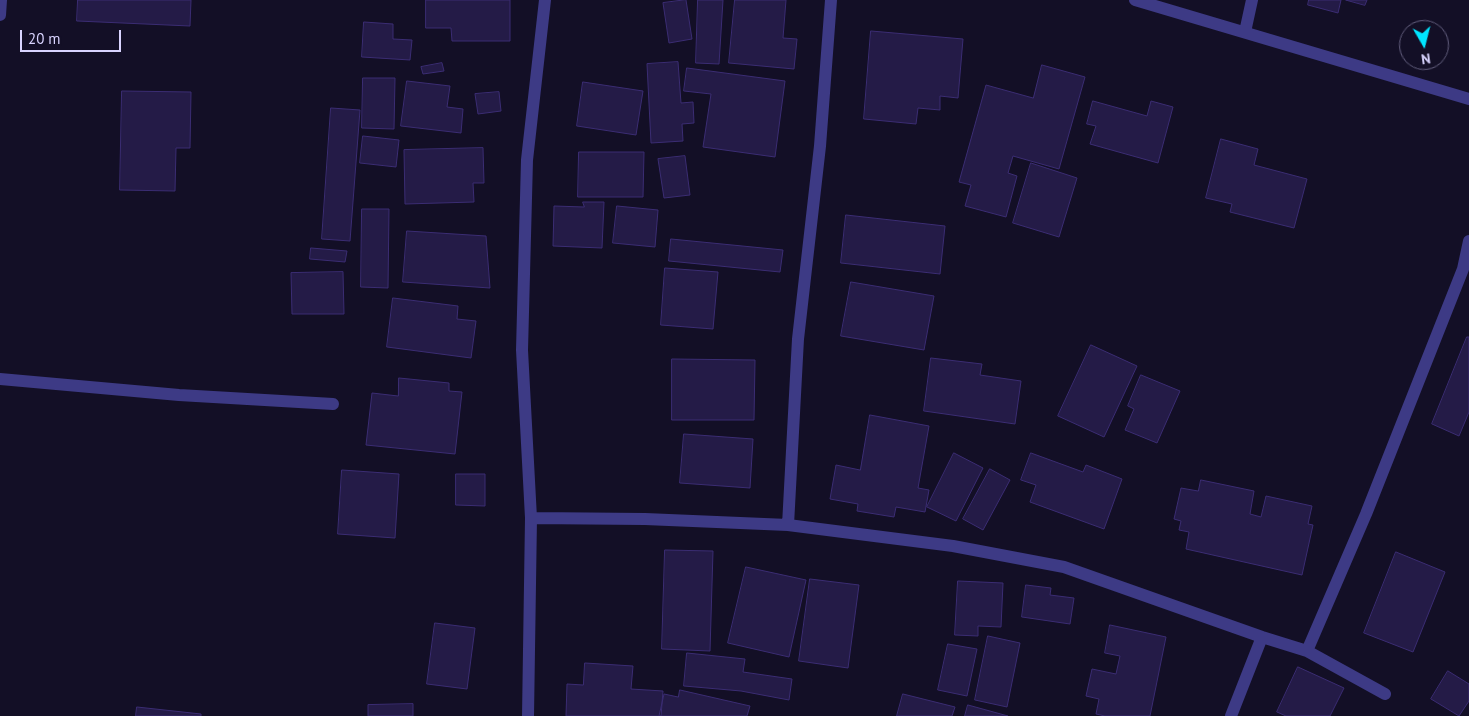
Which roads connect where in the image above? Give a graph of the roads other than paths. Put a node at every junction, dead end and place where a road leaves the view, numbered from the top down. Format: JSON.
{"nodes":[{"id":1,"x":1,"y":0,"type":"edge"},
{"id":2,"x":544,"y":0,"type":"edge"},
{"id":3,"x":831,"y":0,"type":"edge"},
{"id":4,"x":1135,"y":0,"type":"edge"},
{"id":5,"x":1252,"y":0,"type":"edge"},
{"id":6,"x":0,"y":15,"type":"edge"},
{"id":7,"x":1245,"y":32,"type":"junction"},
{"id":8,"x":1469,"y":99,"type":"edge"},
{"id":9,"x":1469,"y":241,"type":"edge"},
{"id":10,"x":0,"y":379,"type":"edge"},
{"id":11,"x":333,"y":404,"type":"dead end"},
{"id":12,"x":531,"y":518,"type":"junction"},
{"id":13,"x":788,"y":525,"type":"junction"},
{"id":14,"x":1262,"y":637,"type":"junction"},
{"id":15,"x":1307,"y":652,"type":"junction"},
{"id":16,"x":1385,"y":694,"type":"dead end"},
{"id":17,"x":528,"y":716,"type":"edge"},
{"id":18,"x":1231,"y":716,"type":"edge"}],
"edges":[{"from":1,"to":6,"type":"street"},
{"from":2,"to":12,"type":"street"},
{"from":3,"to":13,"type":"street"},
{"from":4,"to":7,"type":"street"},
{"from":5,"to":7,"type":"street"},
{"from":7,"to":8,"type":"street"},
{"from":9,"to":15,"type":"street"},
{"from":10,"to":11,"type":"street"},
{"from":12,"to":13,"type":"street"},
{"from":12,"to":17,"type":"street"},
{"from":13,"to":14,"type":"street"},
{"from":14,"to":15,"type":"street"},
{"from":14,"to":18,"type":"street"},
{"from":15,"to":16,"type":"street"}]}
